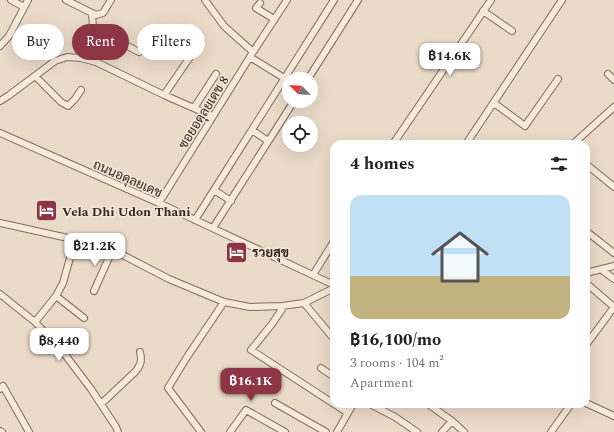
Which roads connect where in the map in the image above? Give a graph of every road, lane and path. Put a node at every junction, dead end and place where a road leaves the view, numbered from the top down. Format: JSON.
{"nodes":[{"id":1,"x":11,"y":0,"type":"edge"},
{"id":2,"x":28,"y":0,"type":"edge"},
{"id":3,"x":66,"y":0,"type":"edge"},
{"id":4,"x":111,"y":0,"type":"edge"},
{"id":5,"x":205,"y":0,"type":"edge"},
{"id":6,"x":287,"y":0,"type":"edge"},
{"id":7,"x":334,"y":0,"type":"edge"},
{"id":8,"x":358,"y":0,"type":"edge"},
{"id":9,"x":491,"y":0,"type":"edge"},
{"id":10,"x":562,"y":0,"type":"edge"},
{"id":11,"x":260,"y":3,"type":"dead end"},
{"id":12,"x":24,"y":7,"type":"junction"},
{"id":13,"x":483,"y":11,"type":"junction"},
{"id":14,"x":92,"y":13,"type":"junction"},
{"id":15,"x":274,"y":20,"type":"junction"},
{"id":16,"x":512,"y":31,"type":"dead end"},
{"id":17,"x":0,"y":46,"type":"edge"},
{"id":18,"x":137,"y":50,"type":"edge"},
{"id":19,"x":252,"y":54,"type":"junction"},
{"id":20,"x":188,"y":60,"type":"edge"},
{"id":21,"x":288,"y":72,"type":"edge"},
{"id":22,"x":312,"y":72,"type":"edge"},
{"id":23,"x":216,"y":74,"type":"dead end"},
{"id":24,"x":608,"y":74,"type":"dead end"},
{"id":25,"x":35,"y":76,"type":"junction"},
{"id":26,"x":282,"y":76,"type":"edge"},
{"id":27,"x":558,"y":79,"type":"dead end"},
{"id":28,"x":614,"y":80,"type":"edge"},
{"id":29,"x":282,"y":81,"type":"edge"},
{"id":30,"x":81,"y":90,"type":"dead end"},
{"id":31,"x":164,"y":95,"type":"junction"},
{"id":32,"x":0,"y":101,"type":"edge"},
{"id":33,"x":494,"y":103,"type":"junction"},
{"id":34,"x":614,"y":107,"type":"edge"},
{"id":35,"x":194,"y":108,"type":"junction"},
{"id":36,"x":289,"y":108,"type":"edge"},
{"id":37,"x":212,"y":116,"type":"junction"},
{"id":38,"x":252,"y":130,"type":"junction"},
{"id":39,"x":0,"y":133,"type":"edge"},
{"id":40,"x":396,"y":140,"type":"edge"},
{"id":41,"x":469,"y":140,"type":"edge"},
{"id":42,"x":577,"y":140,"type":"edge"},
{"id":43,"x":268,"y":141,"type":"junction"},
{"id":44,"x":590,"y":167,"type":"edge"},
{"id":45,"x":614,"y":187,"type":"edge"},
{"id":46,"x":214,"y":190,"type":"junction"},
{"id":47,"x":231,"y":201,"type":"junction"},
{"id":48,"x":159,"y":203,"type":"junction"},
{"id":49,"x":195,"y":220,"type":"junction"},
{"id":50,"x":0,"y":223,"type":"edge"},
{"id":51,"x":213,"y":228,"type":"junction"},
{"id":52,"x":590,"y":234,"type":"edge"},
{"id":53,"x":75,"y":240,"type":"junction"},
{"id":54,"x":330,"y":248,"type":"edge"},
{"id":55,"x":613,"y":249,"type":"edge"},
{"id":56,"x":112,"y":250,"type":"junction"},
{"id":57,"x":614,"y":266,"type":"edge"},
{"id":58,"x":602,"y":270,"type":"junction"},
{"id":59,"x":590,"y":272,"type":"edge"},
{"id":60,"x":314,"y":275,"type":"junction"},
{"id":61,"x":614,"y":279,"type":"edge"},
{"id":62,"x":330,"y":283,"type":"edge"},
{"id":63,"x":590,"y":286,"type":"edge"},
{"id":64,"x":330,"y":290,"type":"edge"},
{"id":65,"x":94,"y":291,"type":"dead end"},
{"id":66,"x":0,"y":294,"type":"edge"},
{"id":67,"x":56,"y":296,"type":"junction"},
{"id":68,"x":224,"y":302,"type":"junction"},
{"id":69,"x":304,"y":303,"type":"junction"},
{"id":70,"x":284,"y":306,"type":"junction"},
{"id":71,"x":614,"y":307,"type":"edge"},
{"id":72,"x":84,"y":318,"type":"dead end"},
{"id":73,"x":35,"y":322,"type":"junction"},
{"id":74,"x":330,"y":334,"type":"edge"},
{"id":75,"x":590,"y":338,"type":"edge"},
{"id":76,"x":140,"y":352,"type":"dead end"},
{"id":77,"x":321,"y":368,"type":"dead end"},
{"id":78,"x":330,"y":374,"type":"edge"},
{"id":79,"x":0,"y":389,"type":"edge"},
{"id":80,"x":330,"y":401,"type":"edge"},
{"id":81,"x":275,"y":403,"type":"dead end"},
{"id":82,"x":101,"y":404,"type":"junction"},
{"id":83,"x":590,"y":405,"type":"edge"},
{"id":84,"x":340,"y":408,"type":"edge"},
{"id":85,"x":351,"y":408,"type":"edge"},
{"id":86,"x":378,"y":408,"type":"edge"},
{"id":87,"x":434,"y":408,"type":"edge"},
{"id":88,"x":568,"y":408,"type":"edge"},
{"id":89,"x":348,"y":413,"type":"junction"},
{"id":90,"x":614,"y":416,"type":"edge"},
{"id":91,"x":452,"y":421,"type":"junction"},
{"id":92,"x":282,"y":431,"type":"edge"},
{"id":93,"x":29,"y":432,"type":"edge"},
{"id":94,"x":118,"y":432,"type":"edge"},
{"id":95,"x":201,"y":432,"type":"edge"},
{"id":96,"x":230,"y":432,"type":"edge"},
{"id":97,"x":326,"y":432,"type":"edge"},
{"id":98,"x":337,"y":432,"type":"edge"},
{"id":99,"x":417,"y":432,"type":"edge"},
{"id":100,"x":442,"y":432,"type":"edge"},
{"id":101,"x":464,"y":432,"type":"edge"},
{"id":102,"x":551,"y":432,"type":"edge"}],
"edges":[{"from":1,"to":12,"type":"street"},
{"from":2,"to":12,"type":"street"},
{"from":3,"to":14,"type":"street"},
{"from":4,"to":14,"type":"street"},
{"from":5,"to":19,"type":"street"},
{"from":6,"to":15,"type":"street","name":"ซอยอดุลยเดช 8"},
{"from":7,"to":21,"type":"street"},
{"from":8,"to":22,"type":"street"},
{"from":9,"to":13,"type":"street"},
{"from":10,"to":33,"type":"street"},
{"from":11,"to":15,"type":"street"},
{"from":12,"to":17,"type":"street"},
{"from":13,"to":16,"type":"street"},
{"from":13,"to":40,"type":"street"},
{"from":14,"to":18,"type":"street"},
{"from":15,"to":19,"type":"street","name":"ซอยอดุลยเดช 8"},
{"from":19,"to":26,"type":"street"},
{"from":19,"to":37,"type":"street","name":"ซอยอดุลยเดช 8"},
{"from":20,"to":31,"type":"street"},
{"from":23,"to":35,"type":"street"},
{"from":24,"to":28,"type":"street"},
{"from":25,"to":30,"type":"street"},
{"from":25,"to":31,"type":"street"},
{"from":25,"to":32,"type":"street"},
{"from":27,"to":33,"type":"street"},
{"from":29,"to":38,"type":"street"},
{"from":31,"to":35,"type":"street"},
{"from":33,"to":41,"type":"street"},
{"from":34,"to":42,"type":"street"},
{"from":35,"to":37,"type":"street"},
{"from":36,"to":43,"type":"street"},
{"from":37,"to":48,"type":"street","name":"ซอยอดุลยเดช 8"},
{"from":38,"to":43,"type":"street"},
{"from":38,"to":46,"type":"street"},
{"from":39,"to":48,"type":"street","name":"ถนนอดุลยเดช"},
{"from":43,"to":47,"type":"street"},
{"from":44,"to":45,"type":"street"},
{"from":46,"to":47,"type":"street"},
{"from":46,"to":49,"type":"street"},
{"from":47,"to":51,"type":"street"},
{"from":48,"to":49,"type":"street","name":"ถนนอดุลยเดช"},
{"from":49,"to":51,"type":"street","name":"ถนนอดุลยเดช"},
{"from":50,"to":53,"type":"street"},
{"from":51,"to":60,"type":"street","name":"ถนนอดุลยเดช"},
{"from":52,"to":55,"type":"street"},
{"from":53,"to":56,"type":"street"},
{"from":53,"to":67,"type":"street"},
{"from":54,"to":60,"type":"street"},
{"from":56,"to":65,"type":"street"},
{"from":56,"to":68,"type":"street"},
{"from":57,"to":58,"type":"street"},
{"from":58,"to":59,"type":"street"},
{"from":58,"to":61,"type":"street"},
{"from":60,"to":62,"type":"street","name":"ถนนอดุลยเดช"},
{"from":63,"to":71,"type":"street"},
{"from":64,"to":69,"type":"street"},
{"from":66,"to":73,"type":"street"},
{"from":67,"to":72,"type":"street"},
{"from":67,"to":73,"type":"street"},
{"from":68,"to":70,"type":"street"},
{"from":68,"to":95,"type":"street"},
{"from":69,"to":70,"type":"street"},
{"from":69,"to":74,"type":"street"},
{"from":70,"to":80,"type":"street"},
{"from":71,"to":75,"type":"street"},
{"from":73,"to":82,"type":"street"},
{"from":76,"to":82,"type":"street"},
{"from":77,"to":78,"type":"street"},
{"from":79,"to":93,"type":"street"},
{"from":81,"to":97,"type":"street"},
{"from":82,"to":94,"type":"street"},
{"from":83,"to":90,"type":"street"},
{"from":84,"to":89,"type":"street"},
{"from":85,"to":89,"type":"street"},
{"from":86,"to":99,"type":"street"},
{"from":87,"to":91,"type":"street"},
{"from":88,"to":102,"type":"street"},
{"from":89,"to":98,"type":"street"},
{"from":91,"to":100,"type":"street"},
{"from":91,"to":101,"type":"street"},
{"from":92,"to":96,"type":"street"}]}
